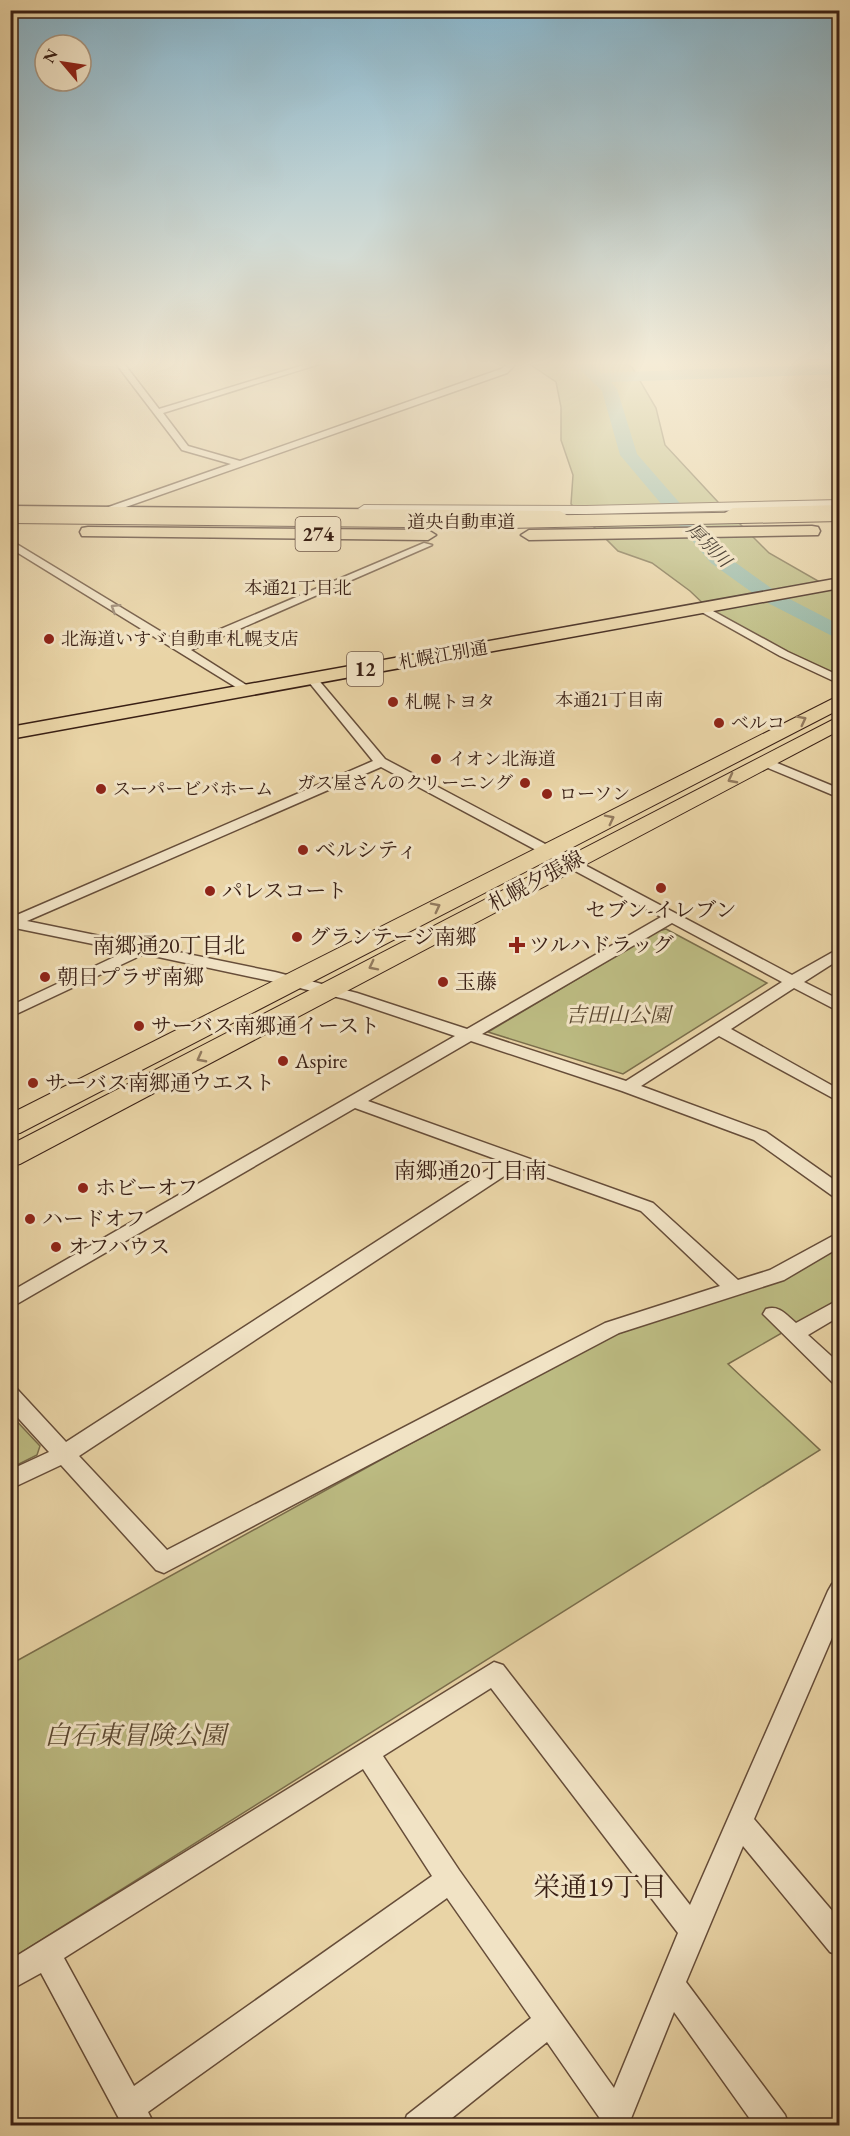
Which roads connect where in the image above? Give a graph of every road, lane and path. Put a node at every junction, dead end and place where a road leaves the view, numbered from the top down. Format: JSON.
{"nodes":[{"id":1,"x":229,"y":461,"type":"edge"},
{"id":2,"x":250,"y":461,"type":"edge"},
{"id":3,"x":241,"y":464,"type":"junction"},
{"id":4,"x":840,"y":504,"type":"edge"},
{"id":5,"x":840,"y":510,"type":"edge"},
{"id":6,"x":10,"y":511,"type":"edge"},
{"id":7,"x":103,"y":513,"type":"junction"},
{"id":8,"x":145,"y":513,"type":"junction"},
{"id":9,"x":840,"y":516,"type":"edge"},
{"id":10,"x":10,"y":518,"type":"edge"},
{"id":11,"x":840,"y":523,"type":"edge"},
{"id":12,"x":10,"y":525,"type":"edge"},
{"id":13,"x":840,"y":530,"type":"edge"},
{"id":14,"x":10,"y":531,"type":"edge"},
{"id":15,"x":10,"y":543,"type":"edge"},
{"id":16,"x":427,"y":545,"type":"dead end"},
{"id":17,"x":834,"y":584,"type":"edge"},
{"id":18,"x":711,"y":606,"type":"junction"},
{"id":19,"x":182,"y":650,"type":"junction"},
{"id":20,"x":312,"y":679,"type":"junction"},
{"id":21,"x":840,"y":681,"type":"edge"},
{"id":22,"x":247,"y":690,"type":"junction"},
{"id":23,"x":840,"y":701,"type":"edge"},
{"id":24,"x":840,"y":722,"type":"edge"},
{"id":25,"x":10,"y":733,"type":"edge"},
{"id":26,"x":381,"y":762,"type":"junction"},
{"id":27,"x":765,"y":762,"type":"junction"},
{"id":28,"x":840,"y":794,"type":"edge"},
{"id":29,"x":547,"y":851,"type":"junction"},
{"id":30,"x":570,"y":863,"type":"junction"},
{"id":31,"x":672,"y":918,"type":"junction"},
{"id":32,"x":11,"y":923,"type":"edge"},
{"id":33,"x":143,"y":949,"type":"junction"},
{"id":34,"x":840,"y":952,"type":"edge"},
{"id":35,"x":292,"y":981,"type":"junction"},
{"id":36,"x":793,"y":982,"type":"junction"},
{"id":37,"x":327,"y":990,"type":"junction"},
{"id":38,"x":840,"y":1007,"type":"edge"},
{"id":39,"x":10,"y":1012,"type":"edge"},
{"id":40,"x":719,"y":1029,"type":"junction"},
{"id":41,"x":468,"y":1035,"type":"junction"},
{"id":42,"x":628,"y":1087,"type":"junction"},
{"id":43,"x":840,"y":1097,"type":"edge"},
{"id":44,"x":354,"y":1102,"type":"junction"},
{"id":45,"x":10,"y":1126,"type":"edge"},
{"id":46,"x":10,"y":1157,"type":"edge"},
{"id":47,"x":516,"y":1160,"type":"junction"},
{"id":48,"x":840,"y":1193,"type":"edge"},
{"id":49,"x":840,"y":1238,"type":"edge"},
{"id":50,"x":734,"y":1288,"type":"junction"},
{"id":51,"x":10,"y":1301,"type":"edge"},
{"id":52,"x":840,"y":1306,"type":"edge"},
{"id":53,"x":773,"y":1314,"type":"dead end"},
{"id":54,"x":794,"y":1334,"type":"junction"},
{"id":55,"x":840,"y":1377,"type":"edge"},
{"id":56,"x":10,"y":1395,"type":"edge"},
{"id":57,"x":66,"y":1454,"type":"junction"},
{"id":58,"x":10,"y":1480,"type":"edge"},
{"id":59,"x":840,"y":1591,"type":"edge"},
{"id":60,"x":367,"y":1754,"type":"junction"},
{"id":61,"x":741,"y":1824,"type":"junction"},
{"id":62,"x":450,"y":1879,"type":"junction"},
{"id":63,"x":693,"y":1930,"type":"junction"},
{"id":64,"x":840,"y":1942,"type":"edge"},
{"id":65,"x":46,"y":1954,"type":"junction"},
{"id":66,"x":10,"y":1976,"type":"edge"},
{"id":67,"x":671,"y":1985,"type":"junction"},
{"id":68,"x":550,"y":2020,"type":"junction"},
{"id":69,"x":135,"y":2116,"type":"edge"},
{"id":70,"x":615,"y":2121,"type":"edge"},
{"id":71,"x":418,"y":2126,"type":"edge"},
{"id":72,"x":774,"y":2126,"type":"edge"}],
"edges":[{"from":1,"to":3,"type":"street"},
{"from":2,"to":3,"type":"street"},
{"from":3,"to":7,"type":"street"},
{"from":4,"to":8,"type":"street"},
{"from":5,"to":8,"type":"highway","number":"274"},
{"from":6,"to":7,"type":"highway","number":"274"},
{"from":7,"to":8,"type":"highway","number":"274"},
{"from":9,"to":10,"type":"highway","name":"道央自動車道"},
{"from":11,"to":12,"type":"highway","name":"道央自動車道"},
{"from":13,"to":14,"type":"highway","number":"274"},
{"from":19,"to":15,"type":"street","one_way":true},
{"from":16,"to":19,"type":"street"},
{"from":17,"to":18,"type":"highway","name":"札幌江別通","number":"12"},
{"from":18,"to":20,"type":"highway","name":"札幌江別通","number":"12"},
{"from":18,"to":21,"type":"street"},
{"from":19,"to":22,"type":"street"},
{"from":20,"to":22,"type":"highway","name":"札幌江別通","number":"12"},
{"from":20,"to":26,"type":"street"},
{"from":22,"to":25,"type":"highway","name":"札幌江別通","number":"12"},
{"from":29,"to":23,"type":"main road","name":"札幌夕張線","one_way":true},
{"from":24,"to":27,"type":"main road","name":"札幌夕張線"},
{"from":26,"to":29,"type":"street"},
{"from":26,"to":32,"type":"street"},
{"from":27,"to":28,"type":"street"},
{"from":27,"to":30,"type":"main road","name":"札幌夕張線","one_way":true},
{"from":29,"to":30,"type":"street"},
{"from":35,"to":29,"type":"main road","name":"札幌夕張線","one_way":true},
{"from":30,"to":31,"type":"street"},
{"from":30,"to":37,"type":"main road","name":"札幌夕張線","one_way":true},
{"from":31,"to":36,"type":"street"},
{"from":31,"to":41,"type":"street"},
{"from":32,"to":33,"type":"street"},
{"from":33,"to":35,"type":"street"},
{"from":33,"to":39,"type":"street"},
{"from":34,"to":36,"type":"street"},
{"from":35,"to":37,"type":"street"},
{"from":35,"to":45,"type":"main road","name":"札幌夕張線"},
{"from":36,"to":38,"type":"street"},
{"from":36,"to":40,"type":"street"},
{"from":37,"to":41,"type":"street"},
{"from":37,"to":46,"type":"main road","name":"札幌夕張線","one_way":true},
{"from":40,"to":42,"type":"street"},
{"from":40,"to":43,"type":"street"},
{"from":41,"to":42,"type":"street"},
{"from":41,"to":44,"type":"street"},
{"from":42,"to":48,"type":"street"},
{"from":44,"to":47,"type":"street"},
{"from":44,"to":51,"type":"street"},
{"from":47,"to":50,"type":"street"},
{"from":47,"to":57,"type":"street"},
{"from":49,"to":50,"type":"street"},
{"from":50,"to":57,"type":"street"},
{"from":52,"to":54,"type":"street"},
{"from":53,"to":54,"type":"street"},
{"from":54,"to":55,"type":"street"},
{"from":56,"to":57,"type":"street"},
{"from":57,"to":58,"type":"street"},
{"from":59,"to":61,"type":"street"},
{"from":60,"to":62,"type":"street"},
{"from":60,"to":63,"type":"street"},
{"from":60,"to":65,"type":"street"},
{"from":61,"to":63,"type":"street"},
{"from":61,"to":64,"type":"street"},
{"from":62,"to":68,"type":"street"},
{"from":62,"to":69,"type":"street"},
{"from":63,"to":67,"type":"street"},
{"from":65,"to":66,"type":"street"},
{"from":65,"to":69,"type":"street"},
{"from":67,"to":70,"type":"street"},
{"from":67,"to":72,"type":"street"},
{"from":68,"to":70,"type":"street"},
{"from":68,"to":71,"type":"street"}]}
